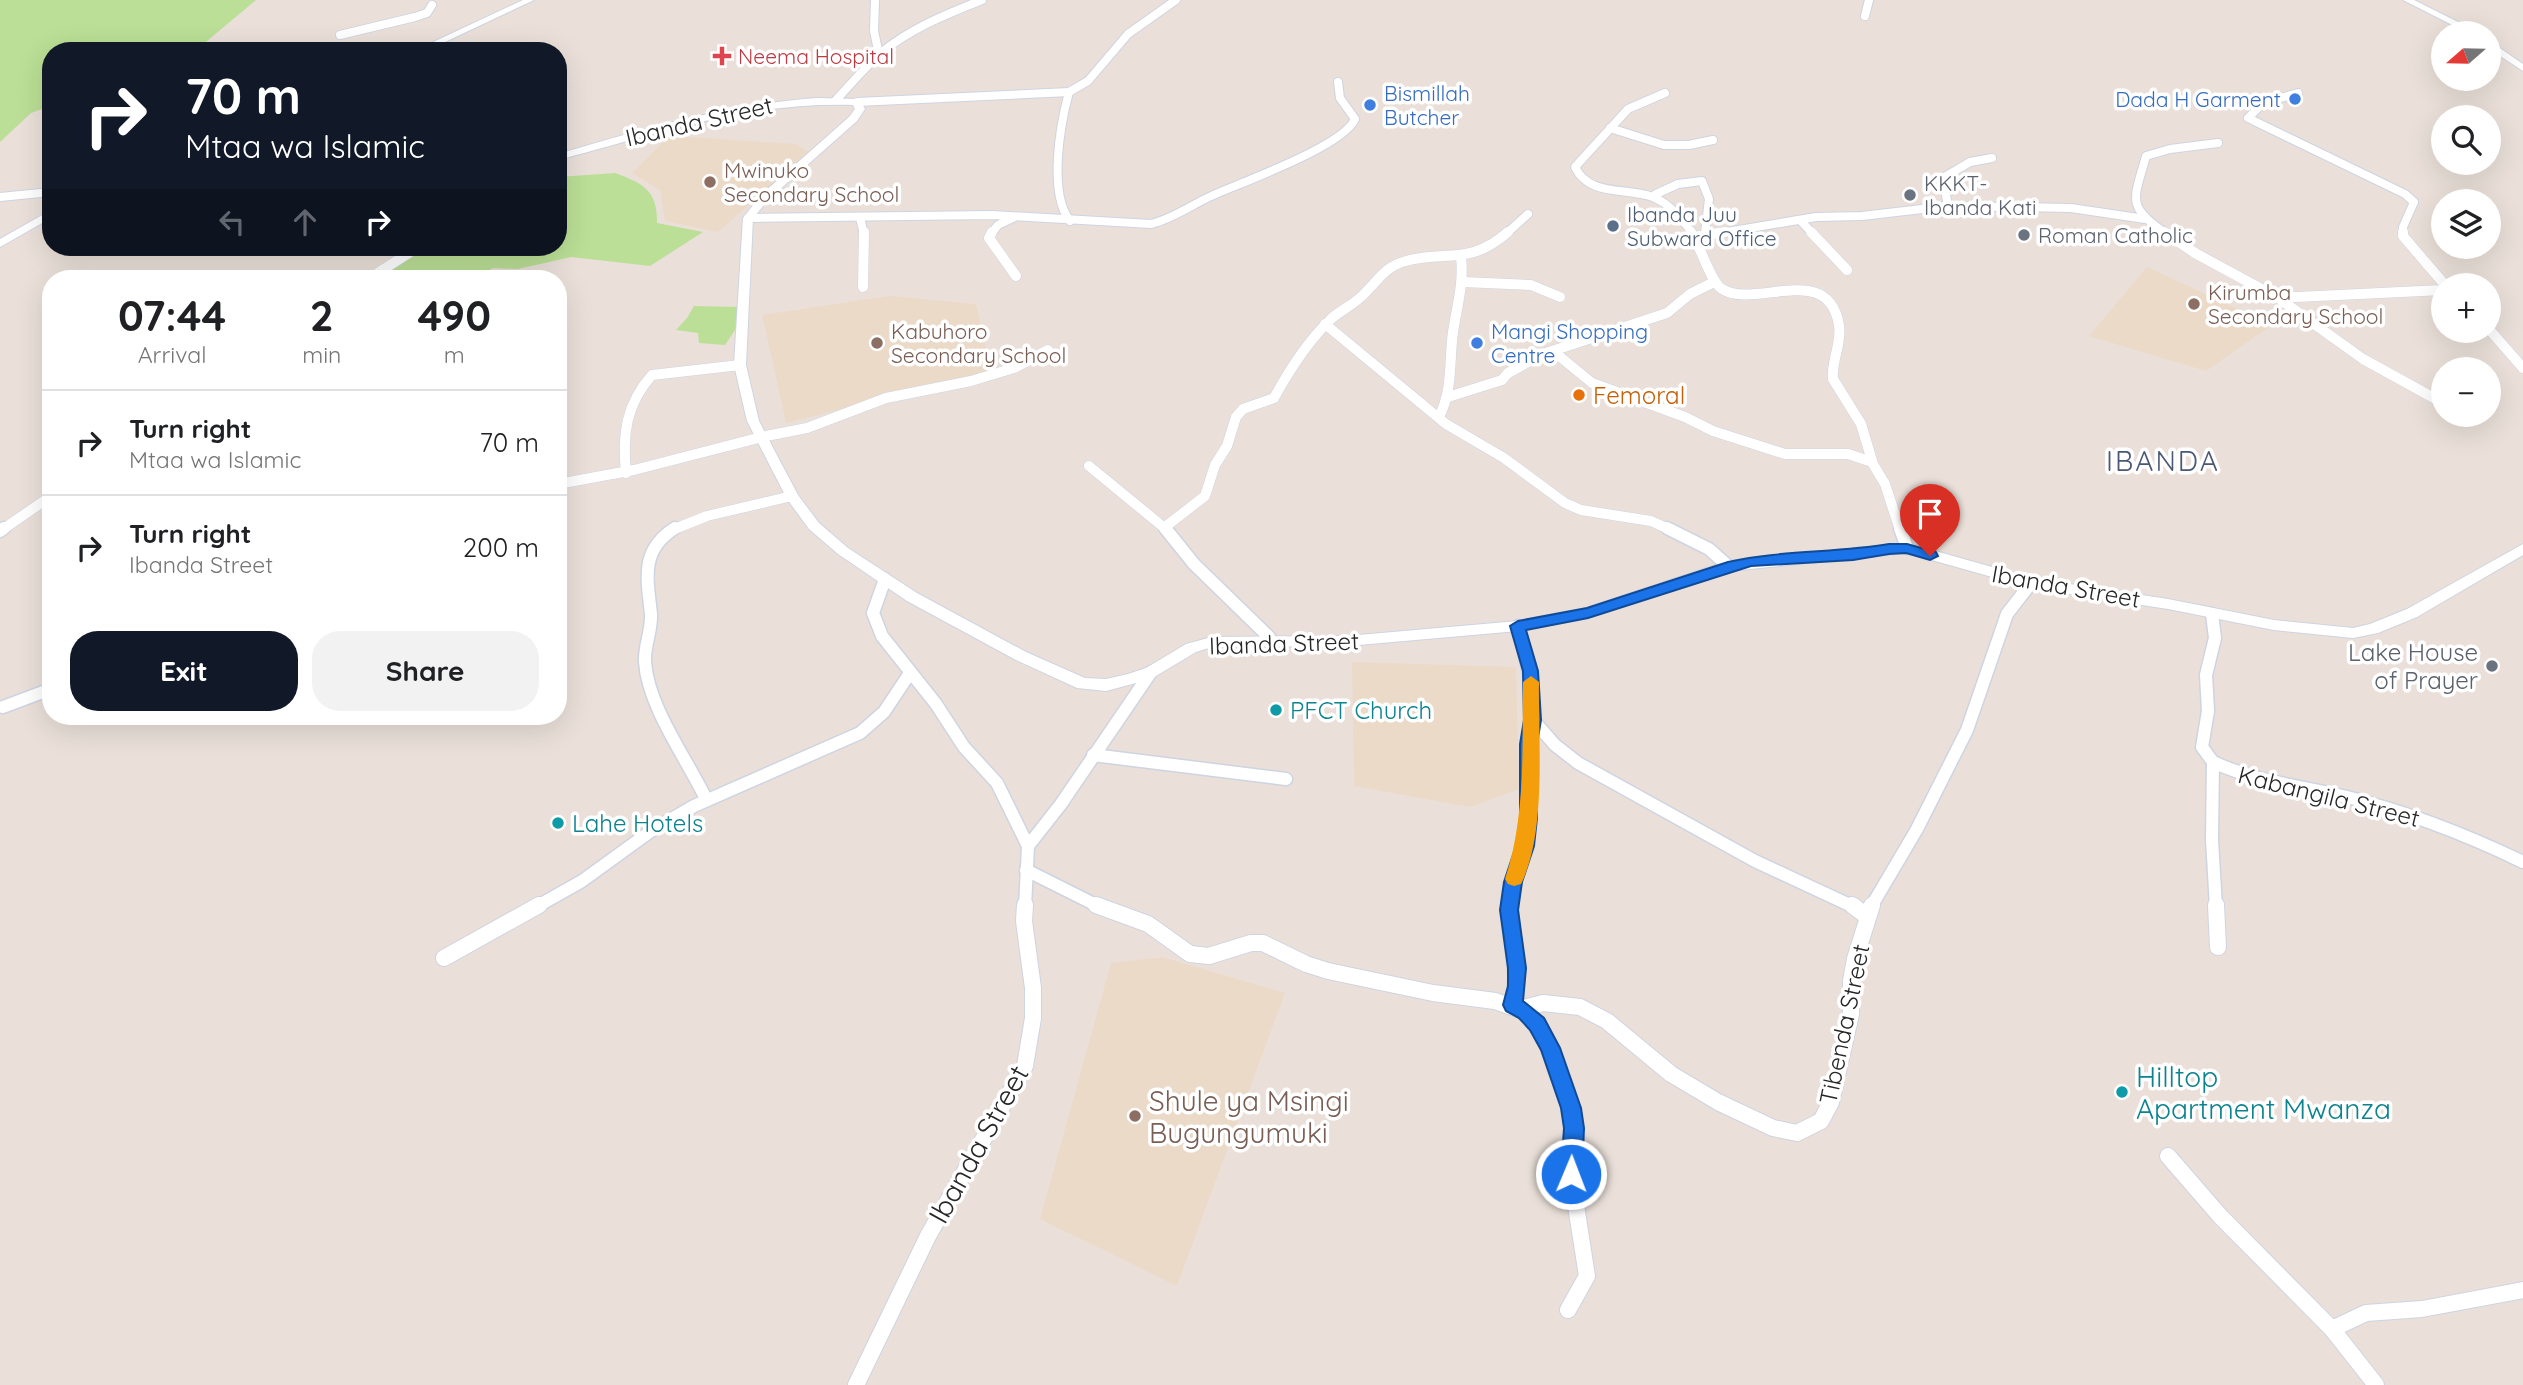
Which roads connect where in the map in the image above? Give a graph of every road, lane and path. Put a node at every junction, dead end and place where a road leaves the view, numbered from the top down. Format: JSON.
{"nodes":[{"id":1,"x":530,"y":0,"type":"edge"},
{"id":2,"x":875,"y":0,"type":"edge"},
{"id":3,"x":982,"y":0,"type":"edge"},
{"id":4,"x":1176,"y":0,"type":"edge"},
{"id":5,"x":1869,"y":0,"type":"edge"},
{"id":6,"x":2407,"y":0,"type":"edge"},
{"id":7,"x":432,"y":5,"type":"dead end"},
{"id":8,"x":1865,"y":16,"type":"dead end"},
{"id":9,"x":2450,"y":21,"type":"edge"},
{"id":10,"x":340,"y":35,"type":"dead end"},
{"id":11,"x":438,"y":42,"type":"edge"},
{"id":12,"x":2501,"y":52,"type":"edge"},
{"id":13,"x":878,"y":55,"type":"junction"},
{"id":14,"x":2523,"y":68,"type":"edge"},
{"id":15,"x":1338,"y":82,"type":"dead end"},
{"id":16,"x":1069,"y":92,"type":"junction"},
{"id":17,"x":1665,"y":93,"type":"dead end"},
{"id":18,"x":2298,"y":93,"type":"dead end"},
{"id":19,"x":836,"y":100,"type":"junction"},
{"id":20,"x":857,"y":102,"type":"junction"},
{"id":21,"x":1610,"y":128,"type":"junction"},
{"id":22,"x":1713,"y":140,"type":"dead end"},
{"id":23,"x":2218,"y":143,"type":"dead end"},
{"id":24,"x":567,"y":154,"type":"edge"},
{"id":25,"x":1992,"y":158,"type":"dead end"},
{"id":26,"x":42,"y":193,"type":"edge"},
{"id":27,"x":0,"y":197,"type":"edge"},
{"id":28,"x":1658,"y":199,"type":"junction"},
{"id":29,"x":1060,"y":204,"type":"junction"},
{"id":30,"x":1948,"y":206,"type":"junction"},
{"id":31,"x":1528,"y":214,"type":"dead end"},
{"id":32,"x":1017,"y":217,"type":"junction"},
{"id":33,"x":42,"y":218,"type":"edge"},
{"id":34,"x":748,"y":218,"type":"junction"},
{"id":35,"x":860,"y":218,"type":"junction"},
{"id":36,"x":2145,"y":219,"type":"junction"},
{"id":37,"x":1800,"y":220,"type":"junction"},
{"id":38,"x":1070,"y":221,"type":"junction"},
{"id":39,"x":1705,"y":233,"type":"junction"},
{"id":40,"x":1695,"y":237,"type":"junction"},
{"id":41,"x":0,"y":244,"type":"edge"},
{"id":42,"x":404,"y":256,"type":"edge"},
{"id":43,"x":1461,"y":257,"type":"junction"},
{"id":44,"x":382,"y":270,"type":"edge"},
{"id":45,"x":1847,"y":270,"type":"dead end"},
{"id":46,"x":2433,"y":273,"type":"edge"},
{"id":47,"x":1016,"y":276,"type":"dead end"},
{"id":48,"x":1463,"y":282,"type":"junction"},
{"id":49,"x":1714,"y":282,"type":"junction"},
{"id":50,"x":863,"y":287,"type":"dead end"},
{"id":51,"x":2431,"y":288,"type":"edge"},
{"id":52,"x":1560,"y":297,"type":"dead end"},
{"id":53,"x":2278,"y":298,"type":"junction"},
{"id":54,"x":1325,"y":324,"type":"junction"},
{"id":55,"x":2501,"y":343,"type":"edge"},
{"id":56,"x":1048,"y":351,"type":"dead end"},
{"id":57,"x":1553,"y":351,"type":"junction"},
{"id":58,"x":740,"y":365,"type":"junction"},
{"id":59,"x":2523,"y":368,"type":"edge"},
{"id":60,"x":2431,"y":396,"type":"edge"},
{"id":61,"x":1448,"y":397,"type":"junction"},
{"id":62,"x":1439,"y":417,"type":"junction"},
{"id":63,"x":761,"y":437,"type":"junction"},
{"id":64,"x":1872,"y":462,"type":"junction"},
{"id":65,"x":1089,"y":466,"type":"dead end"},
{"id":66,"x":626,"y":473,"type":"junction"},
{"id":67,"x":567,"y":483,"type":"edge"},
{"id":68,"x":792,"y":496,"type":"junction"},
{"id":69,"x":42,"y":502,"type":"edge"},
{"id":70,"x":1165,"y":527,"type":"junction"},
{"id":71,"x":0,"y":531,"type":"edge"},
{"id":72,"x":1907,"y":548,"type":"junction"},
{"id":73,"x":2523,"y":549,"type":"edge"},
{"id":74,"x":1728,"y":566,"type":"junction"},
{"id":75,"x":885,"y":579,"type":"junction"},
{"id":76,"x":2031,"y":583,"type":"junction"},
{"id":77,"x":2212,"y":614,"type":"junction"},
{"id":78,"x":1518,"y":626,"type":"junction"},
{"id":79,"x":1270,"y":642,"type":"junction"},
{"id":80,"x":1152,"y":671,"type":"junction"},
{"id":81,"x":910,"y":673,"type":"junction"},
{"id":82,"x":42,"y":692,"type":"edge"},
{"id":83,"x":3,"y":707,"type":"dead end"},
{"id":84,"x":1532,"y":720,"type":"junction"},
{"id":85,"x":1093,"y":755,"type":"junction"},
{"id":86,"x":2213,"y":762,"type":"junction"},
{"id":87,"x":1286,"y":779,"type":"dead end"},
{"id":88,"x":706,"y":799,"type":"junction"},
{"id":89,"x":1028,"y":846,"type":"junction"},
{"id":90,"x":2523,"y":862,"type":"edge"},
{"id":91,"x":1026,"y":870,"type":"junction"},
{"id":92,"x":1868,"y":917,"type":"junction"},
{"id":93,"x":2218,"y":947,"type":"dead end"},
{"id":94,"x":443,"y":958,"type":"dead end"},
{"id":95,"x":1517,"y":1007,"type":"junction"},
{"id":96,"x":2168,"y":1156,"type":"dead end"},
{"id":97,"x":2523,"y":1290,"type":"edge"},
{"id":98,"x":1568,"y":1310,"type":"dead end"},
{"id":99,"x":2332,"y":1329,"type":"junction"},
{"id":100,"x":856,"y":1385,"type":"edge"},
{"id":101,"x":2376,"y":1385,"type":"edge"}],
"edges":[{"from":1,"to":11,"type":"street"},
{"from":2,"to":13,"type":"street"},
{"from":3,"to":13,"type":"street"},
{"from":4,"to":16,"type":"street"},
{"from":5,"to":8,"type":"street"},
{"from":6,"to":9,"type":"street"},
{"from":7,"to":10,"type":"street"},
{"from":12,"to":14,"type":"street"},
{"from":13,"to":19,"type":"street"},
{"from":15,"to":38,"type":"street"},
{"from":16,"to":20,"type":"street"},
{"from":16,"to":29,"type":"street"},
{"from":17,"to":21,"type":"street"},
{"from":18,"to":46,"type":"street"},
{"from":19,"to":20,"type":"street","name":"Ibanda Street"},
{"from":19,"to":24,"type":"street","name":"Ibanda Street"},
{"from":20,"to":34,"type":"street"},
{"from":21,"to":22,"type":"street"},
{"from":21,"to":28,"type":"street"},
{"from":23,"to":36,"type":"street"},
{"from":25,"to":30,"type":"street"},
{"from":26,"to":27,"type":"street"},
{"from":28,"to":39,"type":"street"},
{"from":28,"to":40,"type":"street"},
{"from":29,"to":32,"type":"street"},
{"from":29,"to":38,"type":"street"},
{"from":30,"to":36,"type":"street"},
{"from":30,"to":37,"type":"street"},
{"from":31,"to":43,"type":"street"},
{"from":32,"to":35,"type":"street"},
{"from":32,"to":38,"type":"street"},
{"from":32,"to":47,"type":"street"},
{"from":33,"to":41,"type":"street"},
{"from":34,"to":35,"type":"street"},
{"from":34,"to":58,"type":"street","name":"Ibanda Street"},
{"from":35,"to":50,"type":"street"},
{"from":36,"to":53,"type":"street"},
{"from":37,"to":39,"type":"street"},
{"from":37,"to":45,"type":"street"},
{"from":39,"to":40,"type":"street"},
{"from":40,"to":49,"type":"street"},
{"from":42,"to":44,"type":"street"},
{"from":43,"to":48,"type":"street"},
{"from":43,"to":54,"type":"street"},
{"from":48,"to":52,"type":"street"},
{"from":48,"to":61,"type":"street"},
{"from":49,"to":57,"type":"street"},
{"from":49,"to":64,"type":"street"},
{"from":51,"to":53,"type":"street"},
{"from":53,"to":60,"type":"street"},
{"from":54,"to":62,"type":"street"},
{"from":54,"to":70,"type":"street"},
{"from":55,"to":59,"type":"street"},
{"from":56,"to":63,"type":"street"},
{"from":57,"to":61,"type":"street"},
{"from":57,"to":64,"type":"street"},
{"from":58,"to":63,"type":"street","name":"Ibanda Street"},
{"from":58,"to":66,"type":"street"},
{"from":61,"to":62,"type":"street"},
{"from":62,"to":74,"type":"street"},
{"from":63,"to":66,"type":"street"},
{"from":63,"to":68,"type":"street","name":"Ibanda Street"},
{"from":64,"to":72,"type":"street"},
{"from":65,"to":70,"type":"street"},
{"from":66,"to":67,"type":"street"},
{"from":68,"to":75,"type":"street","name":"Ibanda Street"},
{"from":68,"to":88,"type":"street"},
{"from":69,"to":71,"type":"street"},
{"from":70,"to":79,"type":"street"},
{"from":72,"to":74,"type":"street","name":"Ibanda Street"},
{"from":72,"to":76,"type":"street","name":"Ibanda Street"},
{"from":73,"to":77,"type":"street","name":"Ibanda Street"},
{"from":74,"to":78,"type":"street","name":"Ibanda Street"},
{"from":75,"to":80,"type":"street","name":"Ibanda Street"},
{"from":75,"to":81,"type":"street"},
{"from":76,"to":77,"type":"street","name":"Ibanda Street"},
{"from":76,"to":92,"type":"street","name":"Tibenda Street"},
{"from":77,"to":86,"type":"street"},
{"from":78,"to":79,"type":"street","name":"Ibanda Street"},
{"from":78,"to":84,"type":"street"},
{"from":79,"to":80,"type":"street","name":"Ibanda Street"},
{"from":80,"to":85,"type":"street"},
{"from":81,"to":88,"type":"street"},
{"from":81,"to":89,"type":"street"},
{"from":82,"to":83,"type":"street"},
{"from":84,"to":92,"type":"street"},
{"from":84,"to":95,"type":"street"},
{"from":85,"to":87,"type":"street"},
{"from":85,"to":89,"type":"street"},
{"from":86,"to":90,"type":"street","name":"Kabangila Street"},
{"from":86,"to":93,"type":"street"},
{"from":88,"to":94,"type":"street"},
{"from":89,"to":91,"type":"street","name":"Ibanda Street"},
{"from":91,"to":95,"type":"street"},
{"from":91,"to":100,"type":"street","name":"Ibanda Street"},
{"from":92,"to":95,"type":"street","name":"Tibenda Street"},
{"from":95,"to":98,"type":"street"},
{"from":96,"to":99,"type":"street"},
{"from":97,"to":99,"type":"street"},
{"from":99,"to":101,"type":"street"}]}
